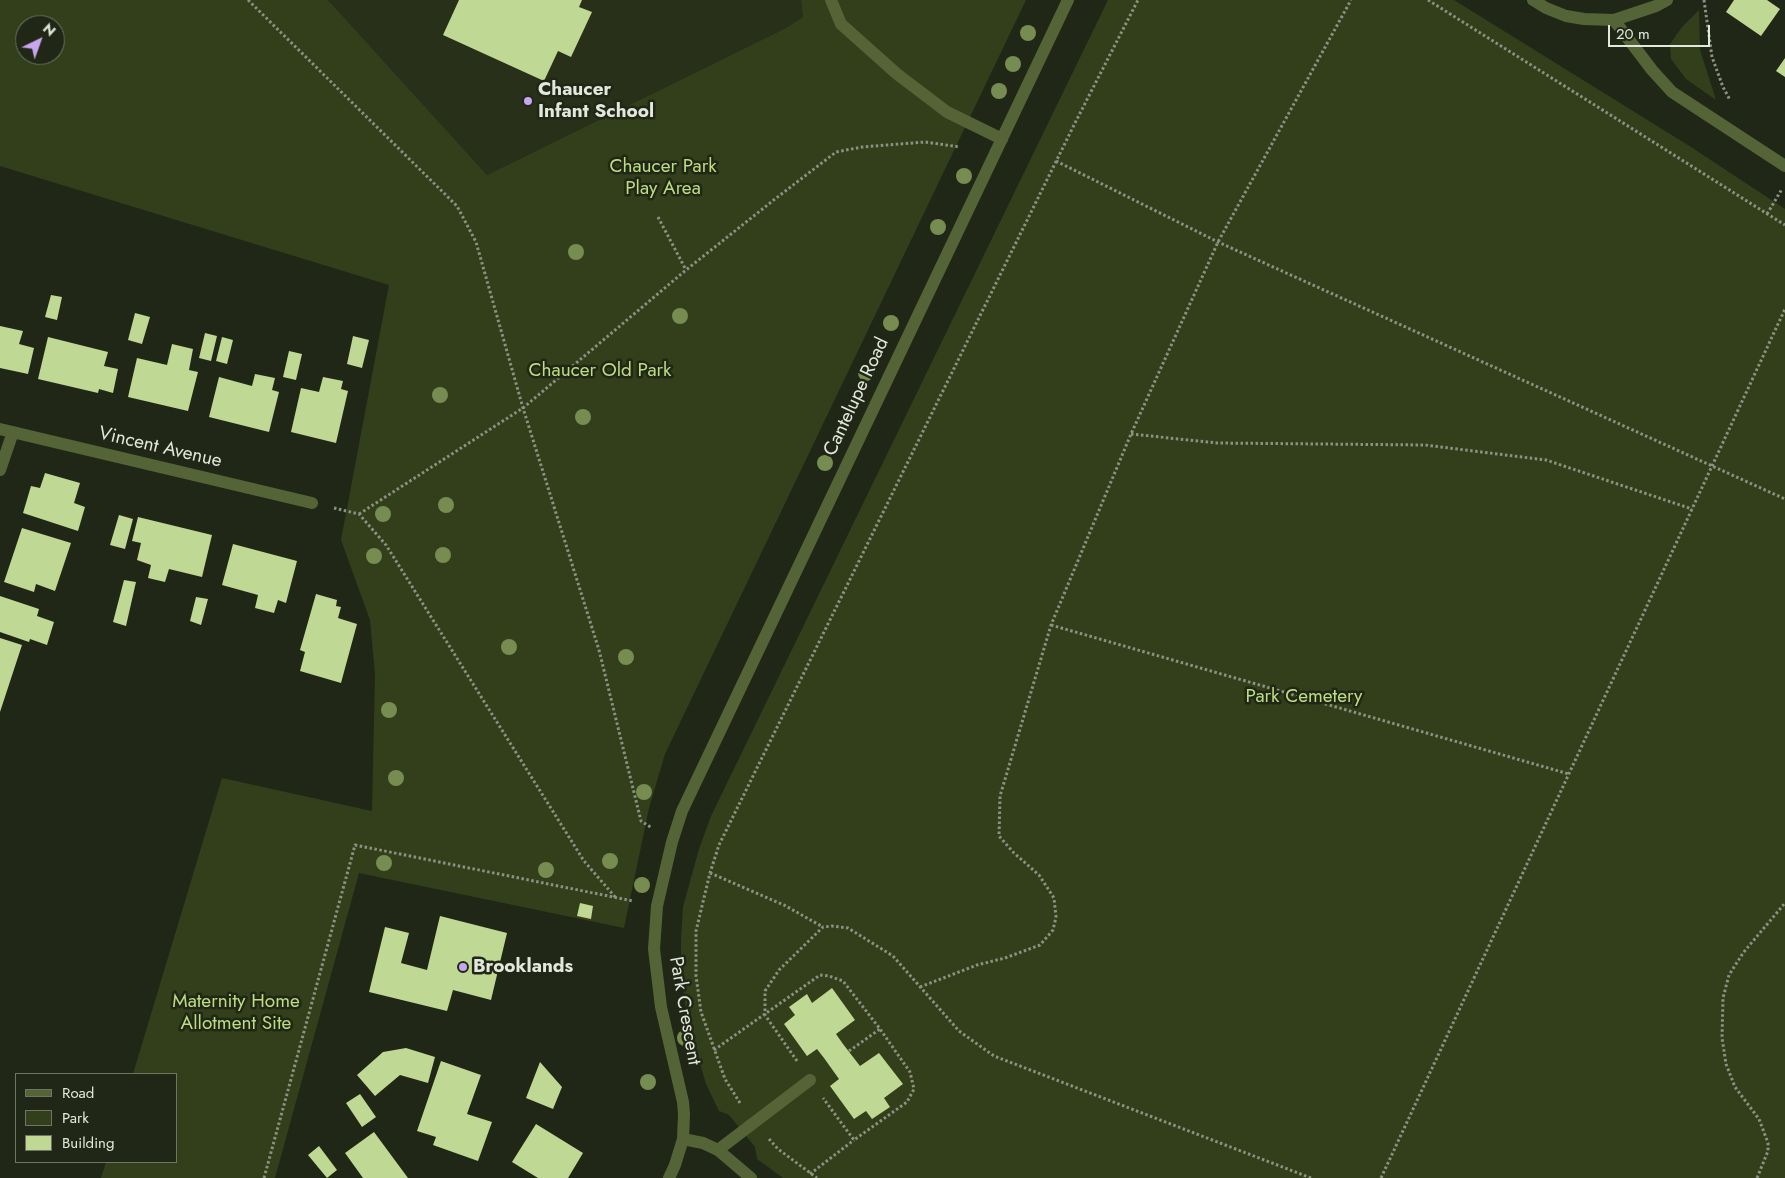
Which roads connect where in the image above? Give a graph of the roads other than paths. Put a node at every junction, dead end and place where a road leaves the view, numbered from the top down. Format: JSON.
{"nodes":[{"id":1,"x":831,"y":0,"type":"edge"},
{"id":2,"x":1068,"y":0,"type":"edge"},
{"id":3,"x":1533,"y":0,"type":"edge"},
{"id":4,"x":1667,"y":0,"type":"edge"},
{"id":5,"x":1614,"y":20,"type":"junction"},
{"id":6,"x":1002,"y":139,"type":"junction"},
{"id":7,"x":1785,"y":166,"type":"edge"},
{"id":8,"x":0,"y":429,"type":"edge"},
{"id":9,"x":13,"y":432,"type":"junction"},
{"id":10,"x":0,"y":470,"type":"edge"},
{"id":11,"x":312,"y":503,"type":"road end"},
{"id":12,"x":682,"y":811,"type":"joint"},
{"id":13,"x":810,"y":1080,"type":"road end"},
{"id":14,"x":682,"y":1139,"type":"junction"},
{"id":15,"x":718,"y":1150,"type":"junction"},
{"id":16,"x":669,"y":1178,"type":"edge"},
{"id":17,"x":751,"y":1178,"type":"edge"}],
"edges":[{"from":1,"to":6,"type":"street"},
{"from":2,"to":6,"type":"street","name":"Cantelupe Road"},
{"from":3,"to":5,"type":"street"},
{"from":4,"to":5,"type":"street"},
{"from":5,"to":7,"type":"street"},
{"from":6,"to":12,"type":"street","name":"Cantelupe Road"},
{"from":8,"to":9,"type":"street","name":"Vincent Avenue"},
{"from":9,"to":10,"type":"street"},
{"from":9,"to":11,"type":"street","name":"Vincent Avenue"},
{"from":12,"to":14,"type":"street","name":"Park Crescent"},
{"from":13,"to":15,"type":"street"},
{"from":14,"to":15,"type":"street"},
{"from":14,"to":16,"type":"street","name":"Park Crescent"},
{"from":15,"to":17,"type":"street"}]}
